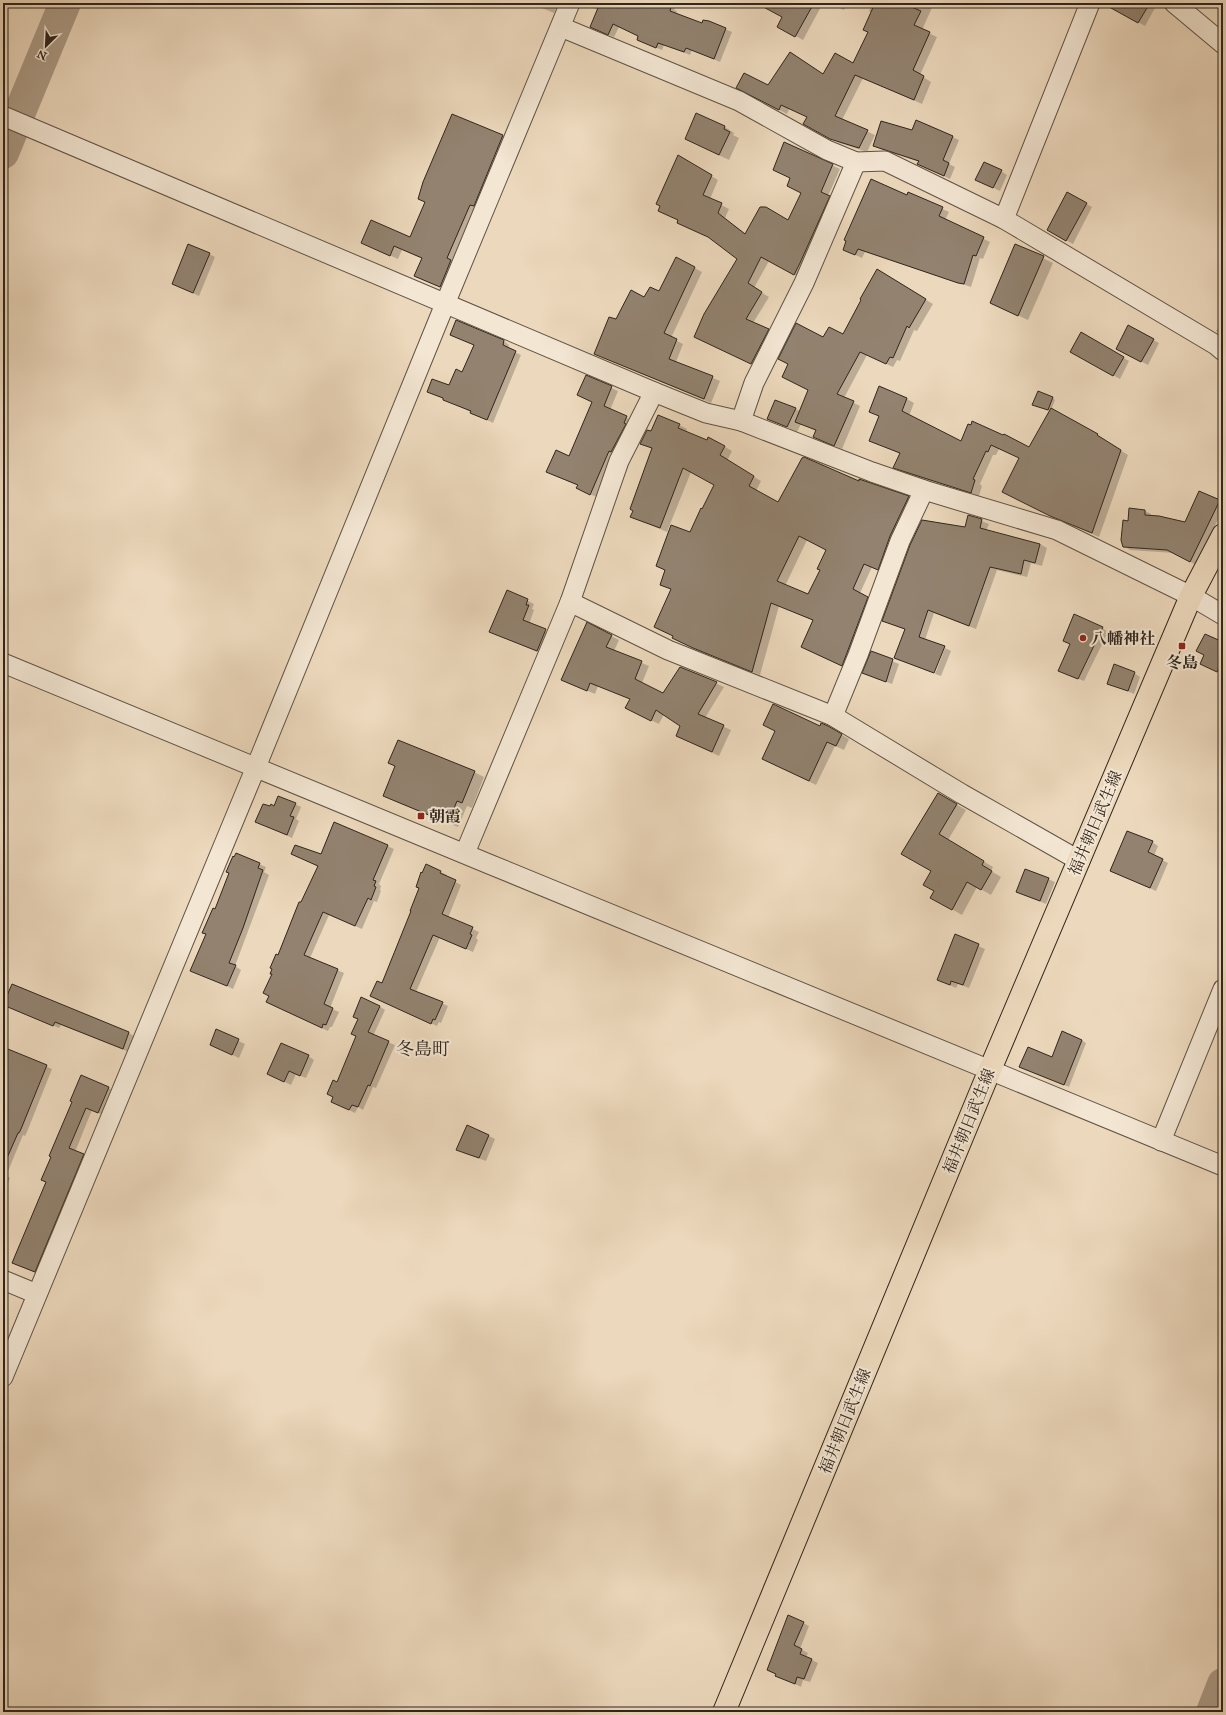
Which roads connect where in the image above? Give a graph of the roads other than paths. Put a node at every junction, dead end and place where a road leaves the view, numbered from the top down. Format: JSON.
{"nodes":[{"id":1,"x":570,"y":3,"type":"edge"},
{"id":2,"x":1090,"y":3,"type":"edge"},
{"id":3,"x":1174,"y":3,"type":"edge"},
{"id":4,"x":561,"y":27,"type":"junction"},
{"id":5,"x":1223,"y":44,"type":"edge"},
{"id":6,"x":12,"y":120,"type":"edge"},
{"id":7,"x":856,"y":162,"type":"junction"},
{"id":8,"x":1004,"y":219,"type":"junction"},
{"id":9,"x":445,"y":304,"type":"junction"},
{"id":10,"x":1223,"y":351,"type":"edge"},
{"id":11,"x":654,"y":392,"type":"junction"},
{"id":12,"x":741,"y":421,"type":"junction"},
{"id":13,"x":924,"y":490,"type":"junction"},
{"id":14,"x":1223,"y":535,"type":"edge"},
{"id":15,"x":1191,"y":596,"type":"junction"},
{"id":16,"x":570,"y":602,"type":"junction"},
{"id":17,"x":1223,"y":615,"type":"edge"},
{"id":18,"x":3,"y":663,"type":"edge"},
{"id":19,"x":833,"y":716,"type":"junction"},
{"id":20,"x":256,"y":767,"type":"junction"},
{"id":21,"x":465,"y":853,"type":"junction"},
{"id":22,"x":1080,"y":861,"type":"junction"},
{"id":23,"x":1223,"y":989,"type":"edge"},
{"id":24,"x":989,"y":1072,"type":"junction"},
{"id":25,"x":1161,"y":1141,"type":"junction"},
{"id":26,"x":1223,"y":1166,"type":"edge"},
{"id":27,"x":3,"y":1280,"type":"edge"},
{"id":28,"x":37,"y":1294,"type":"junction"},
{"id":29,"x":3,"y":1377,"type":"edge"},
{"id":30,"x":724,"y":1712,"type":"edge"}],
"edges":[{"from":1,"to":4,"type":"street"},
{"from":2,"to":8,"type":"street"},
{"from":3,"to":5,"type":"street"},
{"from":4,"to":7,"type":"street"},
{"from":4,"to":9,"type":"street"},
{"from":6,"to":9,"type":"street"},
{"from":7,"to":8,"type":"street"},
{"from":7,"to":12,"type":"street"},
{"from":8,"to":10,"type":"street"},
{"from":9,"to":11,"type":"street"},
{"from":9,"to":20,"type":"street"},
{"from":11,"to":12,"type":"street"},
{"from":11,"to":16,"type":"street"},
{"from":12,"to":13,"type":"street"},
{"from":13,"to":15,"type":"street"},
{"from":13,"to":19,"type":"street"},
{"from":14,"to":15,"type":"main road","name":"福井朝日武生線"},
{"from":15,"to":17,"type":"street"},
{"from":15,"to":22,"type":"main road","name":"福井朝日武生線"},
{"from":16,"to":19,"type":"street"},
{"from":16,"to":21,"type":"street"},
{"from":18,"to":20,"type":"street"},
{"from":19,"to":22,"type":"street"},
{"from":20,"to":21,"type":"street"},
{"from":20,"to":28,"type":"street"},
{"from":21,"to":24,"type":"street"},
{"from":22,"to":24,"type":"main road","name":"福井朝日武生線"},
{"from":23,"to":25,"type":"street"},
{"from":24,"to":25,"type":"street"},
{"from":24,"to":30,"type":"main road","name":"福井朝日武生線"},
{"from":25,"to":26,"type":"street"},
{"from":27,"to":28,"type":"street"},
{"from":28,"to":29,"type":"street"}]}
